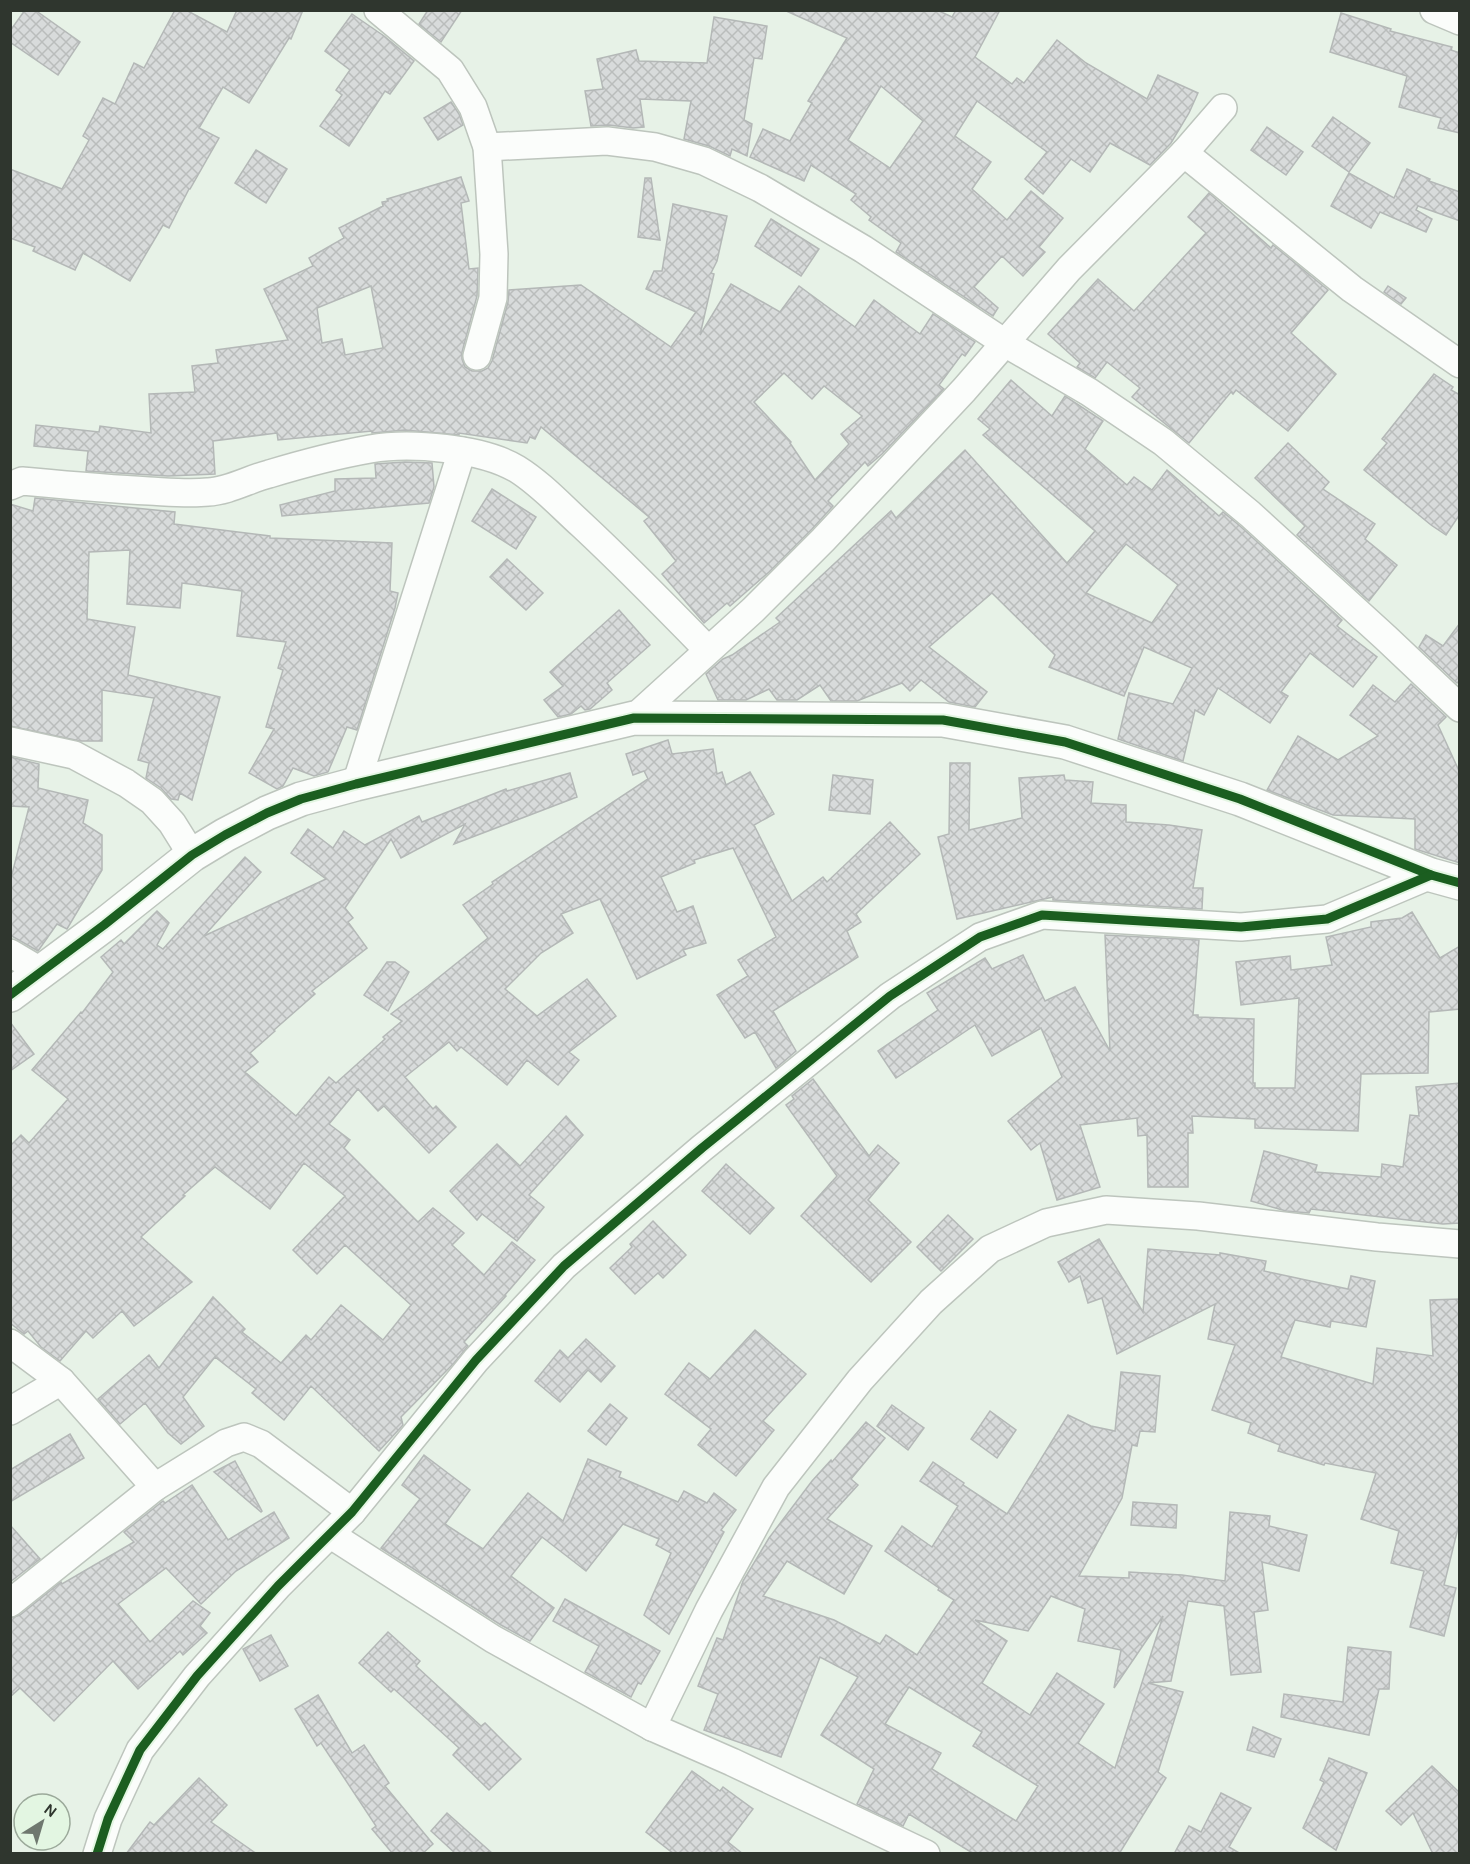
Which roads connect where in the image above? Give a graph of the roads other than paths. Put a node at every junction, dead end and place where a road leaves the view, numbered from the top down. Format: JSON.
{"nodes":[{"id":1,"x":378,"y":10,"type":"edge"},
{"id":2,"x":1434,"y":10,"type":"edge"},
{"id":3,"x":1460,"y":21,"type":"edge"},
{"id":4,"x":1223,"y":108,"type":"dead end"},
{"id":5,"x":487,"y":147,"type":"junction"},
{"id":6,"x":1184,"y":153,"type":"junction"},
{"id":7,"x":1005,"y":343,"type":"junction"},
{"id":8,"x":477,"y":356,"type":"dead end"},
{"id":9,"x":1460,"y":364,"type":"edge"},
{"id":10,"x":462,"y":451,"type":"junction"},
{"id":11,"x":10,"y":486,"type":"edge"},
{"id":12,"x":708,"y":650,"type":"junction"},
{"id":13,"x":1460,"y":708,"type":"edge"},
{"id":14,"x":634,"y":718,"type":"junction"},
{"id":15,"x":10,"y":741,"type":"edge"},
{"id":16,"x":356,"y":784,"type":"junction"},
{"id":17,"x":192,"y":855,"type":"junction"},
{"id":18,"x":1445,"y":879,"type":"edge"},
{"id":19,"x":10,"y":953,"type":"edge"},
{"id":20,"x":42,"y":972,"type":"junction"},
{"id":21,"x":10,"y":995,"type":"edge"},
{"id":22,"x":1460,"y":1244,"type":"edge"},
{"id":23,"x":10,"y":1343,"type":"edge"},
{"id":24,"x":61,"y":1381,"type":"junction"},
{"id":25,"x":10,"y":1411,"type":"edge"},
{"id":26,"x":155,"y":1487,"type":"junction"},
{"id":27,"x":352,"y":1512,"type":"junction"},
{"id":28,"x":331,"y":1535,"type":"junction"},
{"id":29,"x":10,"y":1603,"type":"edge"},
{"id":30,"x":652,"y":1727,"type":"junction"},
{"id":31,"x":97,"y":1854,"type":"edge"},
{"id":32,"x":926,"y":1854,"type":"edge"}],
"edges":[{"from":1,"to":5,"type":"street"},
{"from":2,"to":3,"type":"street"},
{"from":4,"to":6,"type":"street"},
{"from":5,"to":7,"type":"street"},
{"from":5,"to":8,"type":"street"},
{"from":6,"to":7,"type":"street"},
{"from":6,"to":9,"type":"street"},
{"from":7,"to":12,"type":"street"},
{"from":7,"to":13,"type":"street"},
{"from":10,"to":11,"type":"street"},
{"from":10,"to":12,"type":"street"},
{"from":10,"to":16,"type":"street"},
{"from":12,"to":14,"type":"street"},
{"from":14,"to":16,"type":"street"},
{"from":14,"to":18,"type":"street"},
{"from":15,"to":17,"type":"street"},
{"from":16,"to":17,"type":"street"},
{"from":17,"to":20,"type":"street"},
{"from":18,"to":27,"type":"street"},
{"from":19,"to":20,"type":"street"},
{"from":20,"to":21,"type":"street"},
{"from":22,"to":30,"type":"street"},
{"from":23,"to":24,"type":"street"},
{"from":24,"to":25,"type":"street"},
{"from":24,"to":26,"type":"street"},
{"from":26,"to":27,"type":"street"},
{"from":26,"to":29,"type":"street"},
{"from":27,"to":28,"type":"street"},
{"from":28,"to":30,"type":"street"},
{"from":28,"to":31,"type":"street"},
{"from":30,"to":32,"type":"street"}]}
